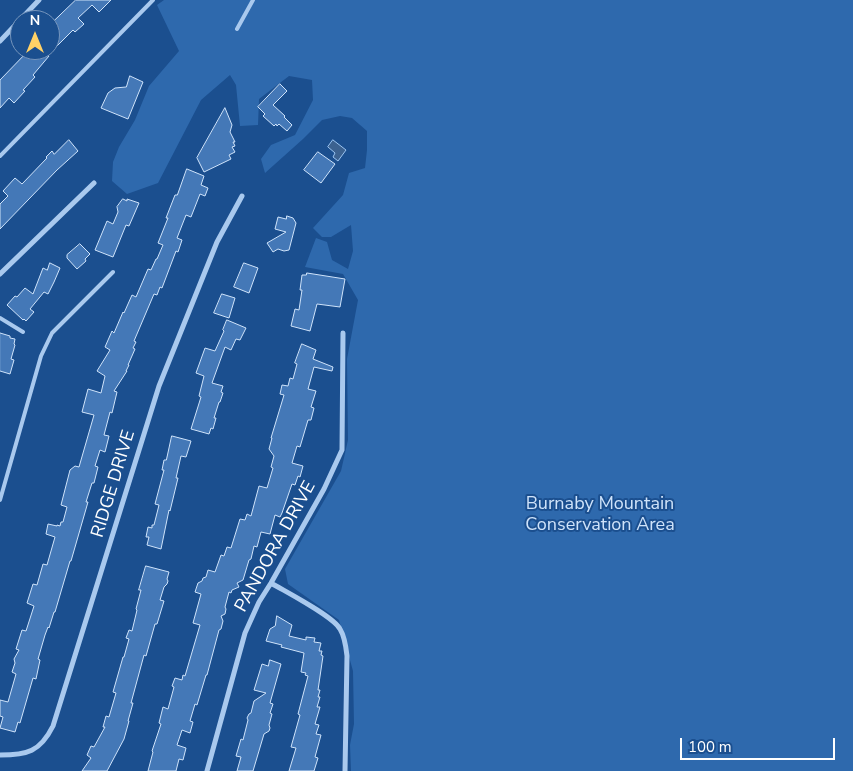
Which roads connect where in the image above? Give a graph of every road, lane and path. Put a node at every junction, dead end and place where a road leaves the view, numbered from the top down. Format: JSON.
{"nodes":[{"id":1,"x":39,"y":0,"type":"edge"},
{"id":2,"x":153,"y":0,"type":"edge"},
{"id":3,"x":253,"y":0,"type":"edge"},
{"id":4,"x":30,"y":10,"type":"edge"},
{"id":5,"x":237,"y":29,"type":"dead end"},
{"id":6,"x":10,"y":30,"type":"edge"},
{"id":7,"x":0,"y":41,"type":"edge"},
{"id":8,"x":0,"y":156,"type":"edge"},
{"id":9,"x":94,"y":183,"type":"dead end"},
{"id":10,"x":242,"y":196,"type":"dead end"},
{"id":11,"x":113,"y":272,"type":"dead end"},
{"id":12,"x":0,"y":274,"type":"edge"},
{"id":13,"x":0,"y":318,"type":"edge"},
{"id":14,"x":23,"y":332,"type":"dead end"},
{"id":15,"x":343,"y":333,"type":"dead end"},
{"id":16,"x":0,"y":500,"type":"edge"},
{"id":17,"x":271,"y":583,"type":"junction"},
{"id":18,"x":0,"y":755,"type":"edge"},
{"id":19,"x":207,"y":771,"type":"edge"},
{"id":20,"x":345,"y":771,"type":"edge"}],
"edges":[{"from":1,"to":4,"type":"street"},
{"from":2,"to":8,"type":"lane"},
{"from":3,"to":5,"type":"lane"},
{"from":6,"to":7,"type":"street"},
{"from":9,"to":12,"type":"street"},
{"from":10,"to":18,"type":"street","name":"RIDGE DRIVE"},
{"from":11,"to":16,"type":"lane"},
{"from":13,"to":14,"type":"lane"},
{"from":15,"to":17,"type":"street","name":"PANDORA DRIVE"},
{"from":17,"to":19,"type":"street","name":"PANDORA DRIVE"},
{"from":17,"to":20,"type":"street"}]}
